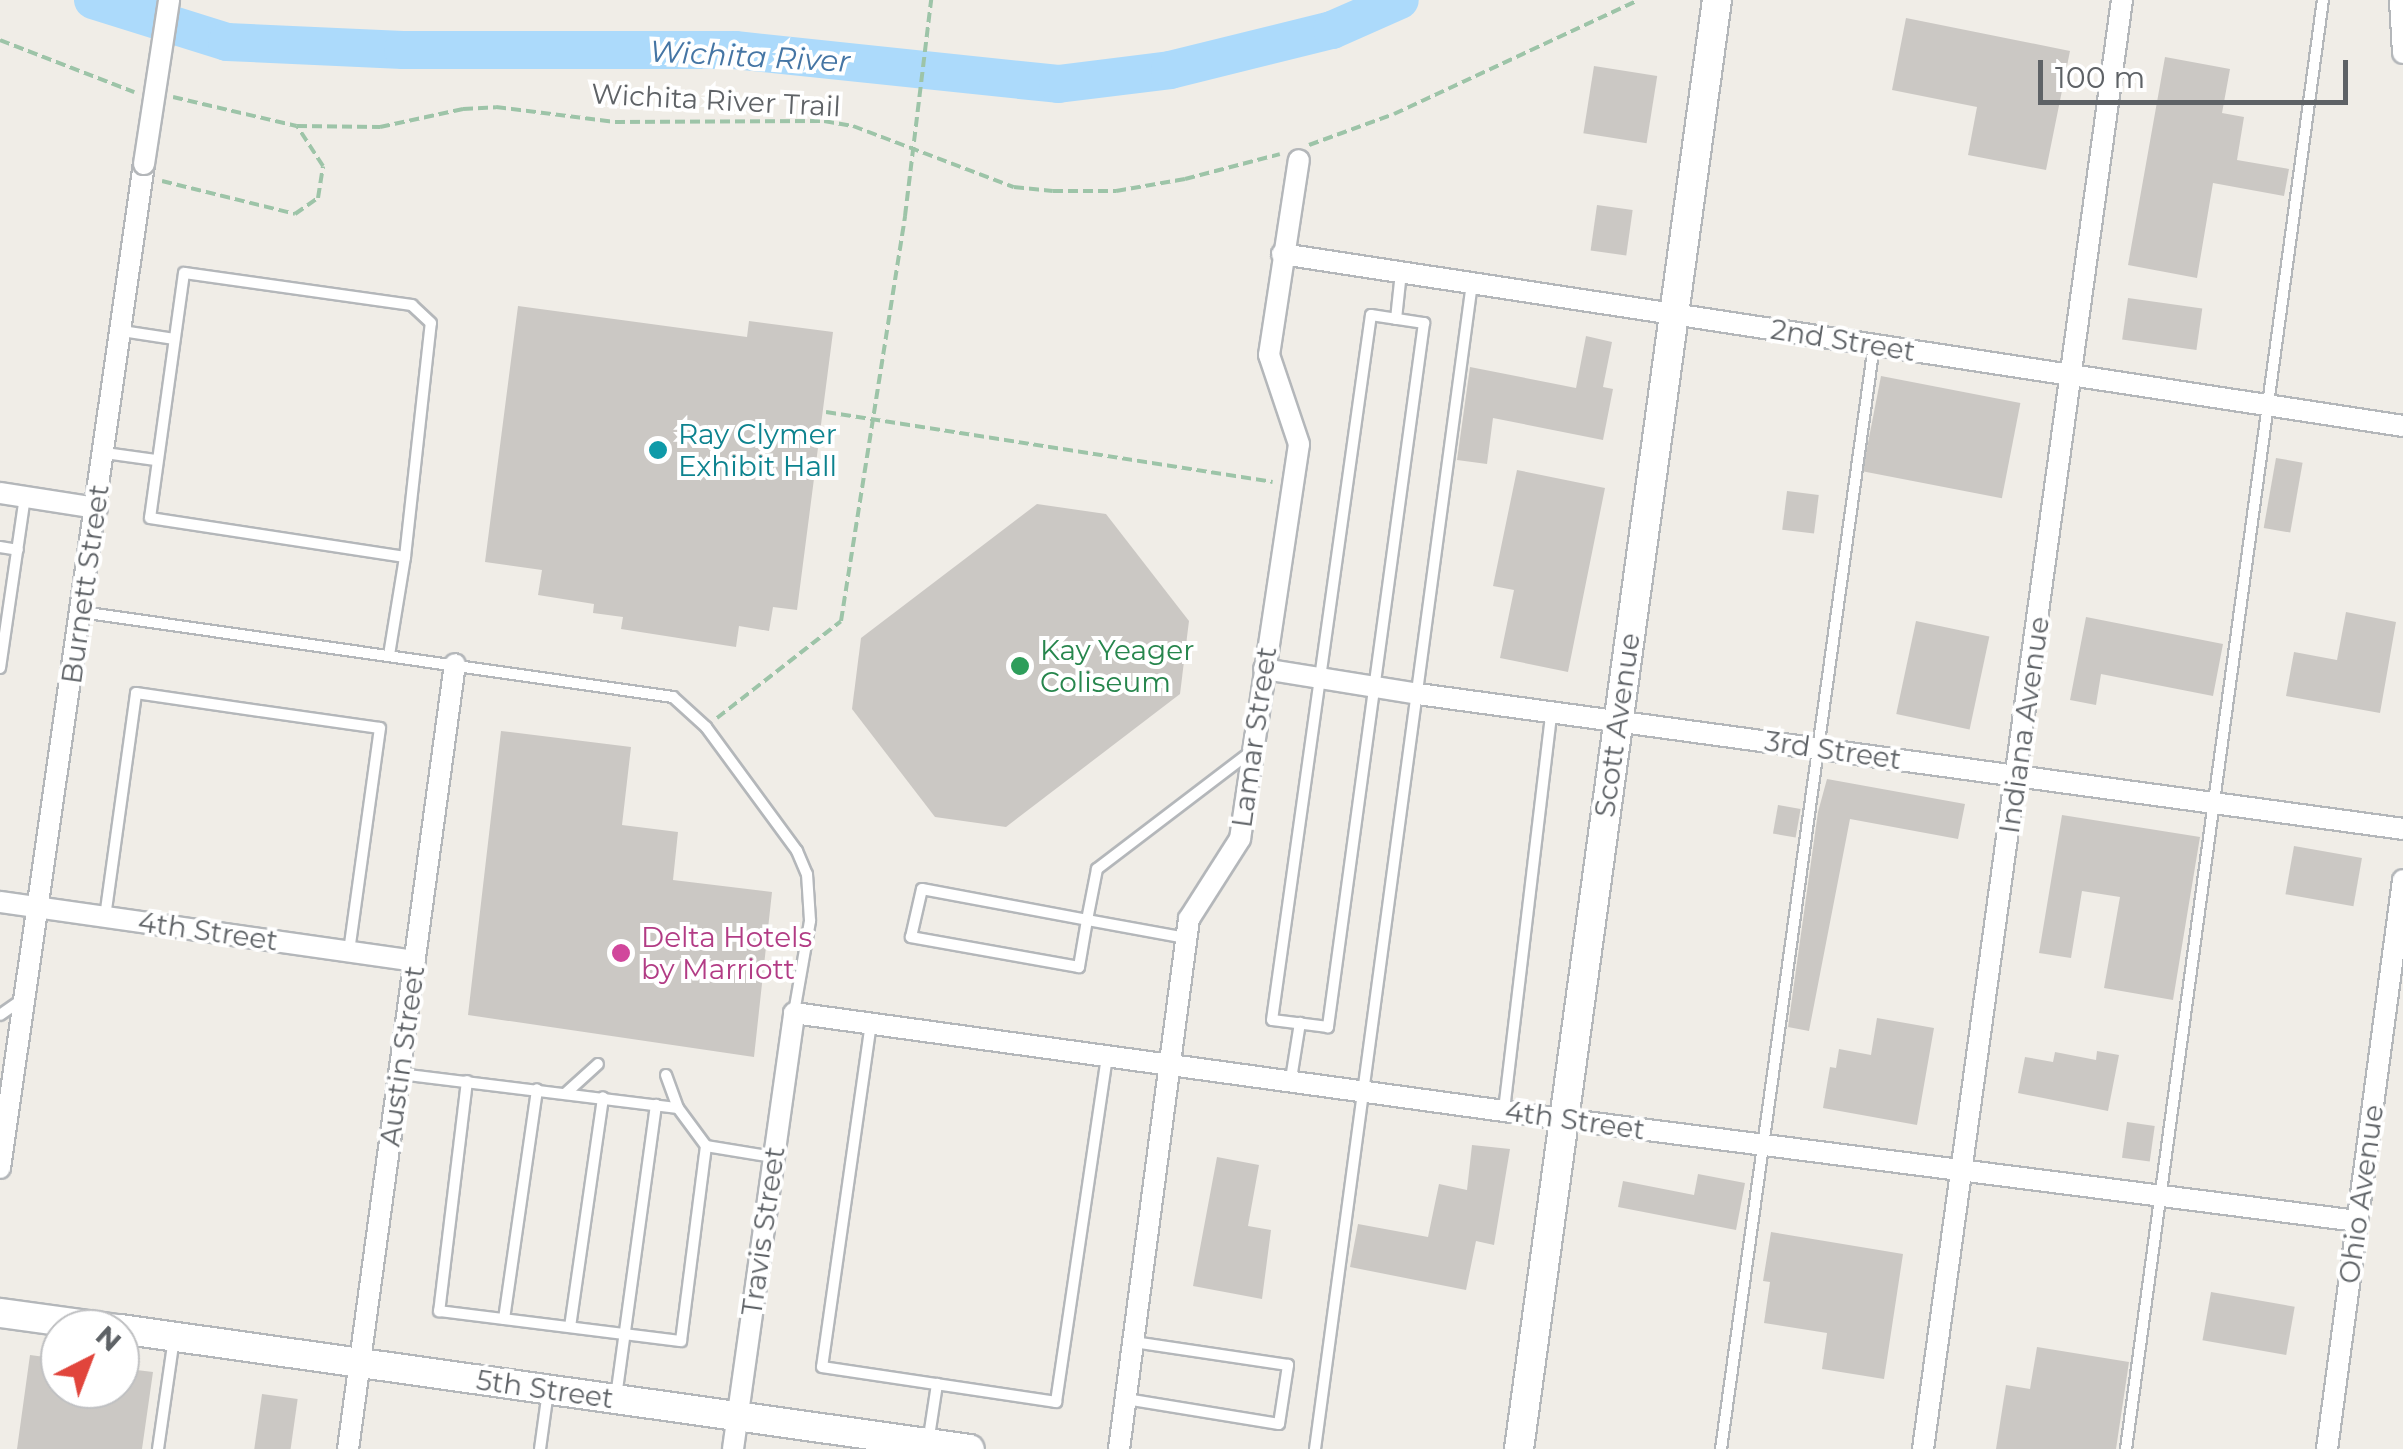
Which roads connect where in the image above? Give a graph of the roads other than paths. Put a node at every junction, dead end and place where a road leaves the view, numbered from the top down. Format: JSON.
{"nodes":[{"id":1,"x":170,"y":0,"type":"edge"},
{"id":2,"x":1716,"y":0,"type":"edge"},
{"id":3,"x":2122,"y":0,"type":"edge"},
{"id":4,"x":2323,"y":0,"type":"edge"},
{"id":5,"x":2400,"y":0,"type":"edge"},
{"id":6,"x":2403,"y":53,"type":"edge"},
{"id":7,"x":1293,"y":154,"type":"road end"},
{"id":8,"x":1282,"y":254,"type":"junction"},
{"id":9,"x":1401,"y":272,"type":"junction"},
{"id":10,"x":1472,"y":283,"type":"junction"},
{"id":11,"x":1672,"y":314,"type":"junction"},
{"id":12,"x":1396,"y":319,"type":"junction"},
{"id":13,"x":122,"y":331,"type":"junction"},
{"id":14,"x":174,"y":339,"type":"junction"},
{"id":15,"x":1874,"y":345,"type":"junction"},
{"id":16,"x":2072,"y":376,"type":"junction"},
{"id":17,"x":2268,"y":406,"type":"junction"},
{"id":18,"x":2403,"y":426,"type":"edge"},
{"id":19,"x":105,"y":453,"type":"junction"},
{"id":20,"x":156,"y":460,"type":"junction"},
{"id":21,"x":0,"y":494,"type":"edge"},
{"id":22,"x":25,"y":497,"type":"junction"},
{"id":23,"x":97,"y":508,"type":"junction"},
{"id":24,"x":0,"y":547,"type":"edge"},
{"id":25,"x":18,"y":550,"type":"junction"},
{"id":26,"x":405,"y":557,"type":"junction"},
{"id":27,"x":82,"y":612,"type":"junction"},
{"id":28,"x":389,"y":655,"type":"junction"},
{"id":29,"x":455,"y":664,"type":"junction"},
{"id":30,"x":0,"y":668,"type":"edge"},
{"id":31,"x":1264,"y":669,"type":"junction"},
{"id":32,"x":1317,"y":678,"type":"junction"},
{"id":33,"x":1376,"y":687,"type":"junction"},
{"id":34,"x":1418,"y":694,"type":"junction"},
{"id":35,"x":1552,"y":712,"type":"junction"},
{"id":36,"x":1618,"y":720,"type":"junction"},
{"id":37,"x":1819,"y":748,"type":"junction"},
{"id":38,"x":1253,"y":750,"type":"junction"},
{"id":39,"x":2016,"y":776,"type":"junction"},
{"id":40,"x":2214,"y":803,"type":"junction"},
{"id":41,"x":2403,"y":829,"type":"edge"},
{"id":42,"x":2403,"y":880,"type":"edge"},
{"id":43,"x":0,"y":902,"type":"edge"},
{"id":44,"x":37,"y":907,"type":"junction"},
{"id":45,"x":105,"y":916,"type":"junction"},
{"id":46,"x":1088,"y":920,"type":"junction"},
{"id":47,"x":1186,"y":938,"type":"junction"},
{"id":48,"x":349,"y":952,"type":"junction"},
{"id":49,"x":415,"y":961,"type":"junction"},
{"id":50,"x":24,"y":998,"type":"junction"},
{"id":51,"x":794,"y":1013,"type":"junction"},
{"id":52,"x":0,"y":1015,"type":"edge"},
{"id":53,"x":871,"y":1022,"type":"junction"},
{"id":54,"x":1300,"y":1023,"type":"junction"},
{"id":55,"x":1107,"y":1054,"type":"junction"},
{"id":56,"x":1172,"y":1063,"type":"junction"},
{"id":57,"x":598,"y":1064,"type":"dead end"},
{"id":58,"x":400,"y":1074,"type":"junction"},
{"id":59,"x":666,"y":1074,"type":"dead end"},
{"id":60,"x":1291,"y":1079,"type":"junction"},
{"id":61,"x":468,"y":1082,"type":"junction"},
{"id":62,"x":537,"y":1089,"type":"junction"},
{"id":63,"x":1362,"y":1089,"type":"junction"},
{"id":64,"x":566,"y":1093,"type":"junction"},
{"id":65,"x":603,"y":1097,"type":"junction"},
{"id":66,"x":656,"y":1106,"type":"junction"},
{"id":67,"x":678,"y":1108,"type":"junction"},
{"id":68,"x":1504,"y":1110,"type":"junction"},
{"id":69,"x":1562,"y":1119,"type":"junction"},
{"id":70,"x":1764,"y":1145,"type":"junction"},
{"id":71,"x":706,"y":1146,"type":"junction"},
{"id":72,"x":773,"y":1157,"type":"junction"},
{"id":73,"x":0,"y":1168,"type":"edge"},
{"id":74,"x":1964,"y":1171,"type":"junction"},
{"id":75,"x":2160,"y":1196,"type":"junction"},
{"id":76,"x":2357,"y":1221,"type":"junction"},
{"id":77,"x":0,"y":1313,"type":"edge"},
{"id":78,"x":40,"y":1318,"type":"edge"},
{"id":79,"x":504,"y":1319,"type":"junction"},
{"id":80,"x":570,"y":1327,"type":"junction"},
{"id":81,"x":140,"y":1332,"type":"edge"},
{"id":82,"x":626,"y":1334,"type":"junction"},
{"id":83,"x":174,"y":1337,"type":"junction"},
{"id":84,"x":1134,"y":1342,"type":"junction"},
{"id":85,"x":361,"y":1362,"type":"junction"},
{"id":86,"x":937,"y":1384,"type":"junction"},
{"id":87,"x":548,"y":1390,"type":"junction"},
{"id":88,"x":616,"y":1399,"type":"junction"},
{"id":89,"x":1126,"y":1400,"type":"junction"},
{"id":90,"x":737,"y":1418,"type":"junction"},
{"id":91,"x":928,"y":1446,"type":"edge"},
{"id":92,"x":158,"y":1449,"type":"edge"},
{"id":93,"x":348,"y":1449,"type":"edge"},
{"id":94,"x":540,"y":1449,"type":"edge"},
{"id":95,"x":733,"y":1449,"type":"edge"},
{"id":96,"x":970,"y":1449,"type":"edge"},
{"id":97,"x":1119,"y":1449,"type":"edge"},
{"id":98,"x":1316,"y":1449,"type":"edge"},
{"id":99,"x":1519,"y":1449,"type":"edge"},
{"id":100,"x":1722,"y":1449,"type":"edge"},
{"id":101,"x":1923,"y":1449,"type":"edge"},
{"id":102,"x":2126,"y":1449,"type":"edge"},
{"id":103,"x":2326,"y":1449,"type":"edge"}],
"edges":[{"from":1,"to":13,"type":"street","name":"Burnett Street","bridge":true},
{"from":2,"to":11,"type":"main road","name":"Scott Avenue"},
{"from":3,"to":16,"type":"street","name":"Indiana Avenue"},
{"from":4,"to":17,"type":"lane"},
{"from":5,"to":6,"type":"street"},
{"from":7,"to":8,"type":"street","name":"Lamar Street"},
{"from":8,"to":9,"type":"street","name":"2nd Street"},
{"from":8,"to":31,"type":"street","name":"Lamar Street"},
{"from":9,"to":10,"type":"street","name":"2nd Street"},
{"from":9,"to":12,"type":"lane"},
{"from":10,"to":11,"type":"street","name":"2nd Street"},
{"from":10,"to":34,"type":"lane"},
{"from":11,"to":15,"type":"street","name":"2nd Street"},
{"from":11,"to":36,"type":"main road","name":"Scott Avenue"},
{"from":12,"to":32,"type":"lane"},
{"from":12,"to":33,"type":"lane"},
{"from":13,"to":14,"type":"lane"},
{"from":13,"to":19,"type":"street","name":"Burnett Street"},
{"from":14,"to":20,"type":"lane"},
{"from":14,"to":26,"type":"lane"},
{"from":15,"to":16,"type":"street","name":"2nd Street"},
{"from":15,"to":37,"type":"lane"},
{"from":16,"to":17,"type":"street","name":"2nd Street"},
{"from":16,"to":39,"type":"street","name":"Indiana Avenue"},
{"from":17,"to":18,"type":"street","name":"2nd Street"},
{"from":17,"to":40,"type":"lane"},
{"from":19,"to":20,"type":"lane"},
{"from":19,"to":23,"type":"street","name":"Burnett Street"},
{"from":20,"to":26,"type":"lane"},
{"from":21,"to":22,"type":"street"},
{"from":22,"to":23,"type":"street"},
{"from":22,"to":25,"type":"lane"},
{"from":23,"to":27,"type":"street","name":"Burnett Street"},
{"from":24,"to":25,"type":"lane"},
{"from":25,"to":30,"type":"lane"},
{"from":26,"to":28,"type":"lane"},
{"from":27,"to":28,"type":"lane"},
{"from":27,"to":44,"type":"street","name":"Burnett Street"},
{"from":28,"to":29,"type":"lane"},
{"from":29,"to":49,"type":"street","name":"Austin Street"},
{"from":29,"to":51,"type":"lane"},
{"from":31,"to":32,"type":"street","name":"3rd Street"},
{"from":31,"to":38,"type":"street","name":"Lamar Street"},
{"from":32,"to":33,"type":"street","name":"3rd Street"},
{"from":32,"to":54,"type":"lane"},
{"from":33,"to":34,"type":"street","name":"3rd Street"},
{"from":33,"to":54,"type":"lane"},
{"from":34,"to":35,"type":"street","name":"3rd Street"},
{"from":34,"to":63,"type":"lane"},
{"from":35,"to":36,"type":"street","name":"3rd Street"},
{"from":35,"to":68,"type":"lane"},
{"from":36,"to":37,"type":"street","name":"3rd Street"},
{"from":36,"to":69,"type":"main road","name":"Scott Avenue"},
{"from":37,"to":39,"type":"street","name":"3rd Street"},
{"from":37,"to":70,"type":"lane"},
{"from":38,"to":46,"type":"lane"},
{"from":38,"to":47,"type":"street","name":"Lamar Street"},
{"from":39,"to":40,"type":"street","name":"3rd Street"},
{"from":39,"to":74,"type":"street","name":"Indiana Avenue"},
{"from":40,"to":41,"type":"street","name":"3rd Street"},
{"from":40,"to":75,"type":"lane"},
{"from":42,"to":76,"type":"street","name":"Ohio Avenue"},
{"from":43,"to":44,"type":"street","name":"4th Street"},
{"from":44,"to":45,"type":"street","name":"4th Street"},
{"from":44,"to":50,"type":"street","name":"Burnett Street"},
{"from":45,"to":48,"type":"street","name":"4th Street"},
{"from":45,"to":48,"type":"lane"},
{"from":46,"to":46,"type":"lane"},
{"from":46,"to":47,"type":"lane"},
{"from":47,"to":56,"type":"street","name":"Lamar Street"},
{"from":48,"to":49,"type":"street","name":"4th Street"},
{"from":49,"to":58,"type":"street","name":"Austin Street"},
{"from":50,"to":52,"type":"lane"},
{"from":50,"to":73,"type":"street","name":"Burnett Street"},
{"from":51,"to":53,"type":"street","name":"4th Street"},
{"from":51,"to":72,"type":"street","name":"Travis Street"},
{"from":53,"to":55,"type":"street","name":"4th Street"},
{"from":53,"to":86,"type":"lane"},
{"from":54,"to":60,"type":"lane"},
{"from":55,"to":56,"type":"street","name":"4th Street"},
{"from":55,"to":86,"type":"lane"},
{"from":56,"to":60,"type":"street","name":"4th Street"},
{"from":56,"to":84,"type":"street","name":"Lamar Street"},
{"from":57,"to":64,"type":"lane"},
{"from":58,"to":61,"type":"lane"},
{"from":58,"to":85,"type":"street","name":"Austin Street"},
{"from":59,"to":67,"type":"lane"},
{"from":60,"to":63,"type":"street","name":"4th Street"},
{"from":61,"to":62,"type":"lane"},
{"from":61,"to":79,"type":"lane"},
{"from":62,"to":64,"type":"lane"},
{"from":62,"to":79,"type":"lane"},
{"from":63,"to":68,"type":"street","name":"4th Street"},
{"from":63,"to":98,"type":"lane"},
{"from":64,"to":65,"type":"lane"},
{"from":65,"to":66,"type":"lane"},
{"from":65,"to":80,"type":"lane"},
{"from":66,"to":67,"type":"lane"},
{"from":66,"to":82,"type":"lane"},
{"from":67,"to":71,"type":"lane"},
{"from":68,"to":69,"type":"street","name":"4th Street"},
{"from":69,"to":70,"type":"street","name":"4th Street"},
{"from":69,"to":99,"type":"main road","name":"Scott Avenue"},
{"from":70,"to":74,"type":"street","name":"4th Street"},
{"from":70,"to":100,"type":"lane"},
{"from":71,"to":72,"type":"lane"},
{"from":71,"to":82,"type":"lane"},
{"from":72,"to":90,"type":"street","name":"Travis Street"},
{"from":74,"to":75,"type":"street","name":"4th Street"},
{"from":74,"to":101,"type":"street","name":"Indiana Avenue"},
{"from":75,"to":76,"type":"street","name":"4th Street"},
{"from":75,"to":102,"type":"lane"},
{"from":76,"to":103,"type":"street","name":"Ohio Avenue"},
{"from":77,"to":78,"type":"main road","name":"5th Street"},
{"from":79,"to":80,"type":"lane"},
{"from":80,"to":82,"type":"lane"},
{"from":81,"to":83,"type":"main road","name":"5th Street"},
{"from":82,"to":88,"type":"lane"},
{"from":83,"to":85,"type":"main road","name":"5th Street"},
{"from":83,"to":92,"type":"lane"},
{"from":84,"to":89,"type":"street","name":"Lamar Street"},
{"from":84,"to":89,"type":"lane"},
{"from":85,"to":87,"type":"main road","name":"5th Street"},
{"from":85,"to":93,"type":"street","name":"Austin Street"},
{"from":86,"to":91,"type":"lane"},
{"from":87,"to":88,"type":"main road","name":"5th Street"},
{"from":87,"to":94,"type":"lane"},
{"from":88,"to":90,"type":"main road","name":"5th Street"},
{"from":89,"to":97,"type":"street","name":"Lamar Street"},
{"from":90,"to":91,"type":"main road","name":"5th Street"},
{"from":90,"to":95,"type":"street","name":"Travis Street"},
{"from":91,"to":96,"type":"main road","name":"5th Street"}]}
